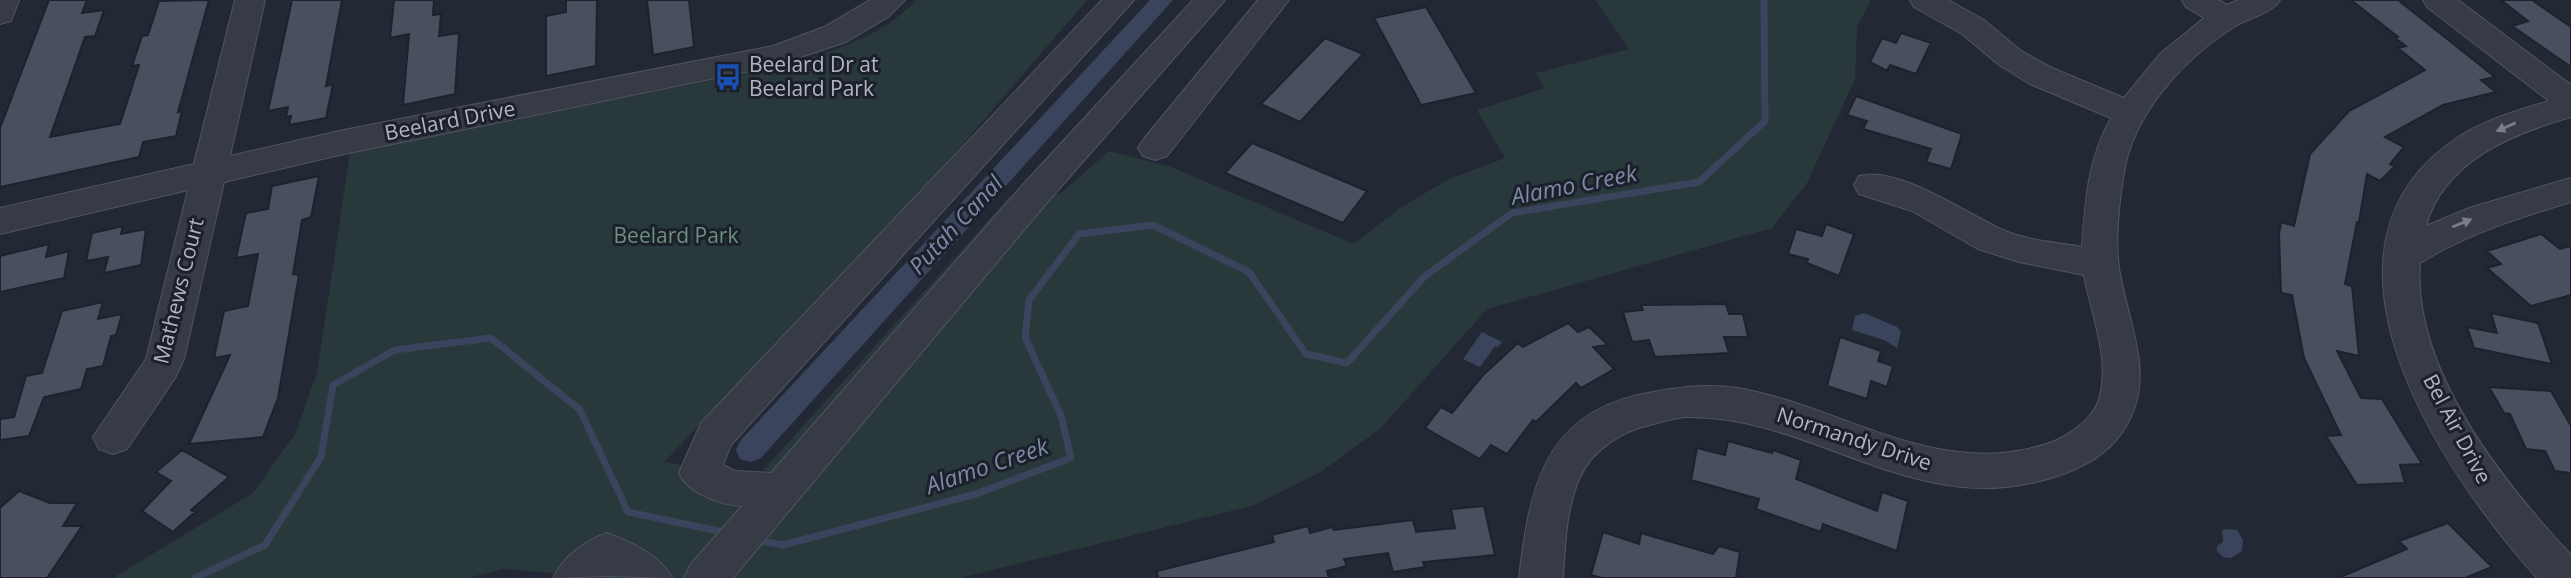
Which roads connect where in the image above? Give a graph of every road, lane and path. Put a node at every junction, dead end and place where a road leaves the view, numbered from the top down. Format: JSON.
{"nodes":[{"id":1,"x":5,"y":0,"type":"edge"},
{"id":2,"x":250,"y":0,"type":"edge"},
{"id":3,"x":890,"y":0,"type":"edge"},
{"id":4,"x":1119,"y":0,"type":"edge"},
{"id":5,"x":1210,"y":0,"type":"edge"},
{"id":6,"x":1274,"y":0,"type":"edge"},
{"id":7,"x":1925,"y":0,"type":"edge"},
{"id":8,"x":2265,"y":0,"type":"edge"},
{"id":9,"x":2438,"y":0,"type":"edge"},
{"id":10,"x":2211,"y":9,"type":"edge"},
{"id":11,"x":0,"y":14,"type":"edge"},
{"id":12,"x":2571,"y":104,"type":"edge"},
{"id":13,"x":2129,"y":113,"type":"junction"},
{"id":14,"x":1155,"y":148,"type":"dead end"},
{"id":15,"x":208,"y":173,"type":"junction"},
{"id":16,"x":1871,"y":186,"type":"dead end"},
{"id":17,"x":2571,"y":190,"type":"edge"},
{"id":18,"x":0,"y":221,"type":"edge"},
{"id":19,"x":2403,"y":256,"type":"junction"},
{"id":20,"x":2100,"y":264,"type":"junction"},
{"id":21,"x":113,"y":437,"type":"dead end"},
{"id":22,"x":773,"y":499,"type":"junction"},
{"id":23,"x":575,"y":578,"type":"edge"},
{"id":24,"x":650,"y":578,"type":"edge"},
{"id":25,"x":706,"y":578,"type":"edge"},
{"id":26,"x":1541,"y":578,"type":"edge"},
{"id":27,"x":2564,"y":578,"type":"edge"}],
"edges":[{"from":1,"to":11,"type":"street"},
{"from":2,"to":15,"type":"street","name":"Mathews Court"},
{"from":3,"to":15,"type":"street","name":"Beelard Drive"},
{"from":4,"to":22,"type":"street"},
{"from":5,"to":22,"type":"street"},
{"from":6,"to":14,"type":"street"},
{"from":7,"to":13,"type":"street"},
{"from":8,"to":10,"type":"street","name":"Normandy Drive"},
{"from":9,"to":12,"type":"street"},
{"from":10,"to":13,"type":"street","name":"Normandy Drive"},
{"from":12,"to":19,"type":"street","name":"Bel Air Drive","one_way":true},
{"from":13,"to":20,"type":"street","name":"Normandy Drive"},
{"from":15,"to":18,"type":"street","name":"Beelard Drive"},
{"from":15,"to":21,"type":"street","name":"Mathews Court"},
{"from":16,"to":20,"type":"street"},
{"from":19,"to":17,"type":"street","one_way":true},
{"from":19,"to":27,"type":"street","name":"Bel Air Drive"},
{"from":20,"to":26,"type":"street","name":"Normandy Drive"},
{"from":22,"to":25,"type":"street"},
{"from":23,"to":24,"type":"street"}]}
